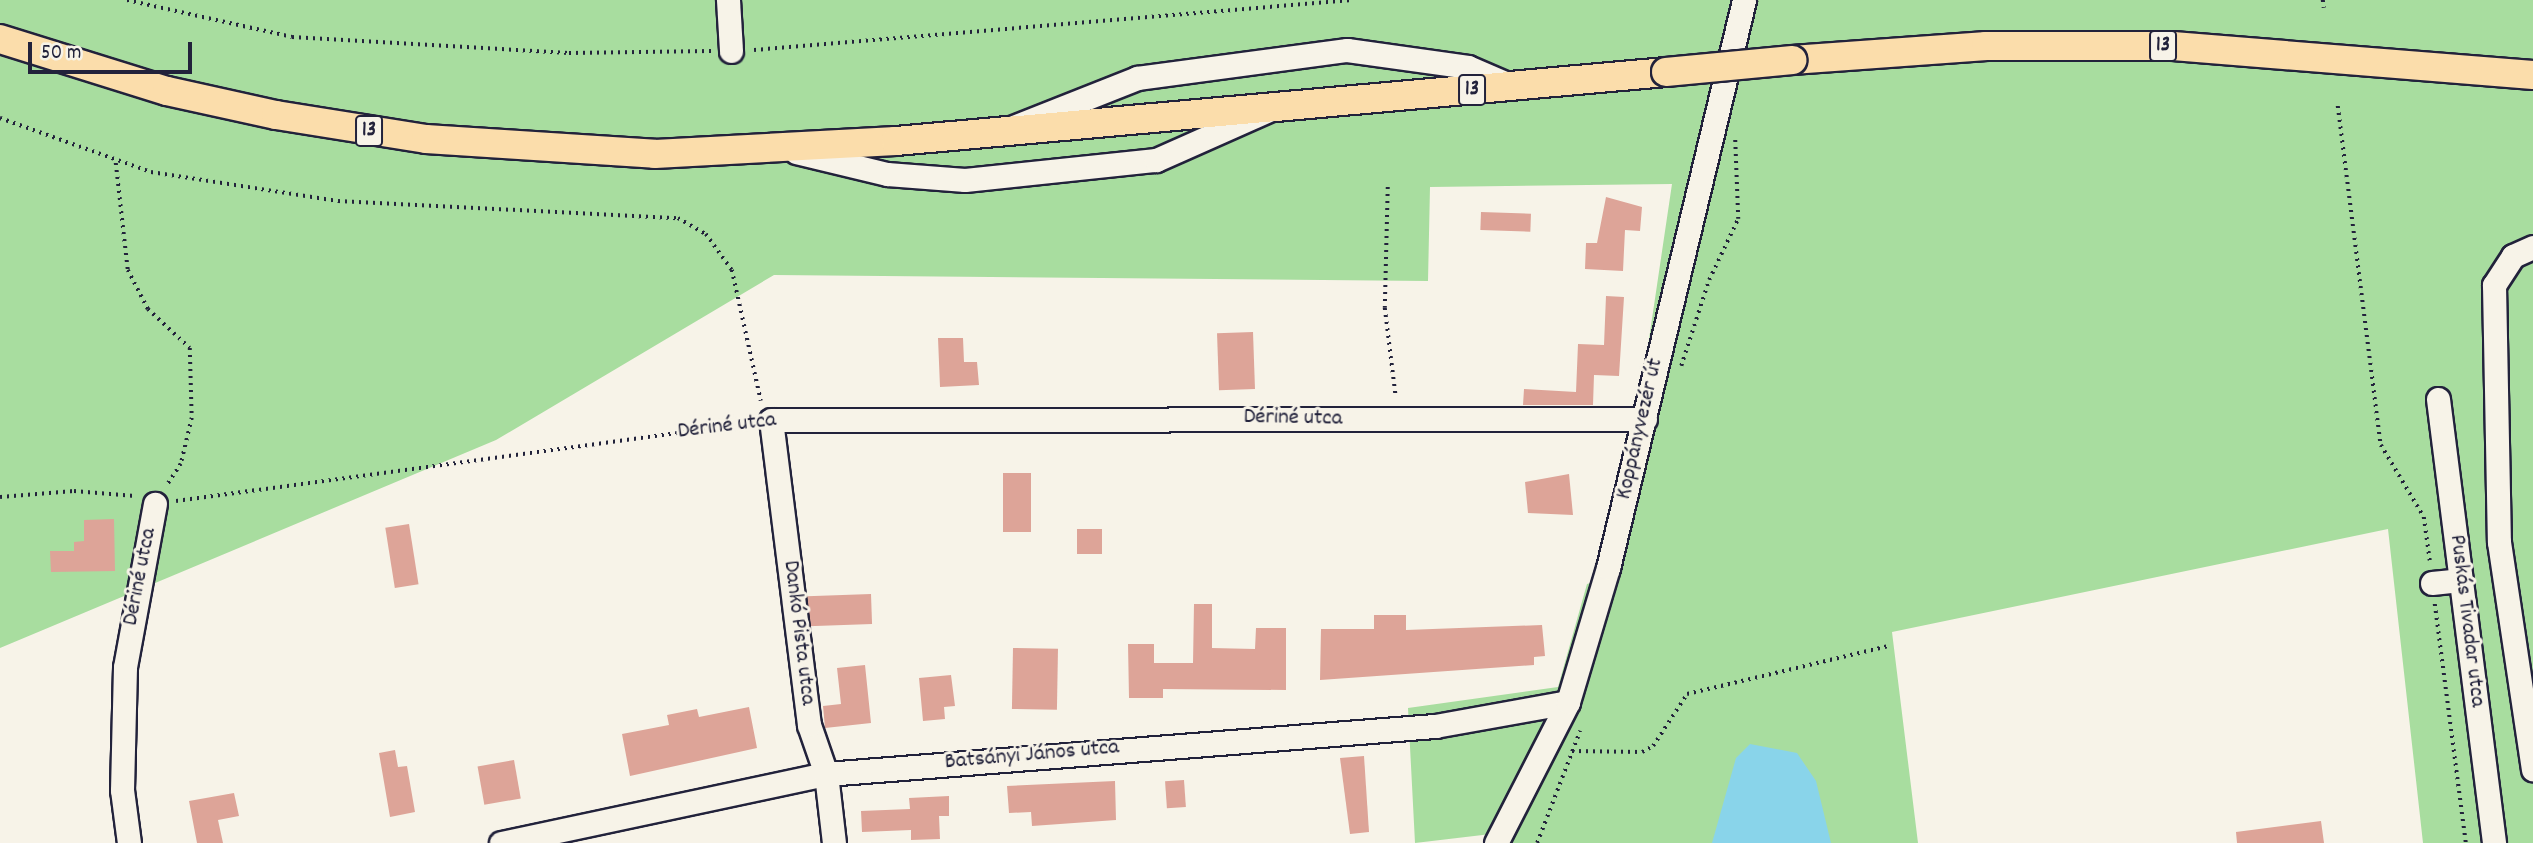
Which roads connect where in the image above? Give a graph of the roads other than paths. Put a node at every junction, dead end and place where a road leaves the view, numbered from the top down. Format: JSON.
{"nodes":[{"id":1,"x":728,"y":0,"type":"edge"},
{"id":2,"x":1744,"y":0,"type":"edge"},
{"id":3,"x":0,"y":38,"type":"edge"},
{"id":4,"x":731,"y":51,"type":"dead end"},
{"id":5,"x":2533,"y":75,"type":"edge"},
{"id":6,"x":1512,"y":86,"type":"junction"},
{"id":7,"x":1277,"y":105,"type":"junction"},
{"id":8,"x":1006,"y":131,"type":"junction"},
{"id":9,"x":786,"y":149,"type":"junction"},
{"id":10,"x":2533,"y":247,"type":"edge"},
{"id":11,"x":2438,"y":399,"type":"dead end"},
{"id":12,"x":1645,"y":419,"type":"junction"},
{"id":13,"x":771,"y":420,"type":"joint"},
{"id":14,"x":155,"y":504,"type":"road end"},
{"id":15,"x":2460,"y":580,"type":"junction"},
{"id":16,"x":2432,"y":583,"type":"road end"},
{"id":17,"x":1568,"y":702,"type":"junction"},
{"id":18,"x":2533,"y":769,"type":"edge"},
{"id":19,"x":826,"y":774,"type":"junction"},
{"id":20,"x":129,"y":843,"type":"edge"},
{"id":21,"x":501,"y":843,"type":"edge"},
{"id":22,"x":834,"y":843,"type":"edge"},
{"id":23,"x":1496,"y":843,"type":"edge"},
{"id":24,"x":2494,"y":843,"type":"edge"}],
"edges":[{"from":1,"to":4,"type":"street"},
{"from":2,"to":12,"type":"street","name":"Koppányvezér út"},
{"from":3,"to":9,"type":"main road","number":"13"},
{"from":5,"to":6,"type":"main road","number":"13","bridge":true},
{"from":6,"to":7,"type":"main road","number":"13"},
{"from":6,"to":8,"type":"street"},
{"from":7,"to":8,"type":"main road","number":"13"},
{"from":7,"to":9,"type":"street"},
{"from":8,"to":9,"type":"main road","number":"13"},
{"from":10,"to":18,"type":"street"},
{"from":11,"to":15,"type":"street","name":"Puskás Tivadar utca"},
{"from":12,"to":13,"type":"street","name":"Dériné utca"},
{"from":12,"to":17,"type":"street","name":"Koppányvezér út"},
{"from":13,"to":19,"type":"street","name":"Dankó Pista utca"},
{"from":14,"to":20,"type":"street","name":"Dériné utca"},
{"from":15,"to":16,"type":"street"},
{"from":15,"to":24,"type":"street","name":"Puskás Tivadar utca"},
{"from":17,"to":19,"type":"street","name":"Batsányi János utca"},
{"from":17,"to":23,"type":"street","name":"Koppányvezér út"},
{"from":19,"to":21,"type":"street","name":"Batsányi János utca"},
{"from":19,"to":22,"type":"street","name":"Dankó Pista utca"}]}
